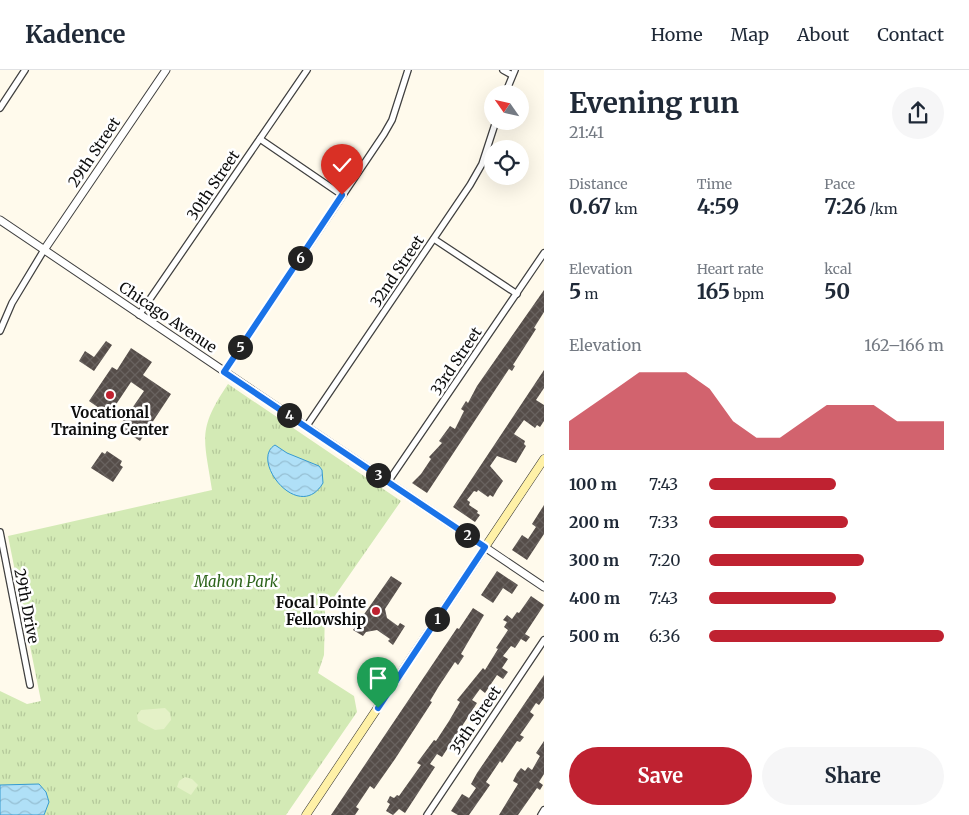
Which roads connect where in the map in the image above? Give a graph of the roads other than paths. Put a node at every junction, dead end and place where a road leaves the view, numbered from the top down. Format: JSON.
{"nodes":[{"id":1,"x":25,"y":70,"type":"edge"},
{"id":2,"x":166,"y":70,"type":"edge"},
{"id":3,"x":307,"y":70,"type":"edge"},
{"id":4,"x":408,"y":70,"type":"edge"},
{"id":5,"x":503,"y":70,"type":"edge"},
{"id":6,"x":513,"y":73,"type":"edge"},
{"id":7,"x":508,"y":85,"type":"edge"},
{"id":8,"x":0,"y":108,"type":"edge"},
{"id":9,"x":493,"y":130,"type":"edge"},
{"id":10,"x":260,"y":139,"type":"junction"},
{"id":11,"x":342,"y":195,"type":"junction"},
{"id":12,"x":0,"y":220,"type":"edge"},
{"id":13,"x":434,"y":239,"type":"junction"},
{"id":14,"x":44,"y":250,"type":"junction"},
{"id":15,"x":544,"y":253,"type":"edge"},
{"id":16,"x":517,"y":294,"type":"junction"},
{"id":17,"x":139,"y":315,"type":"junction"},
{"id":18,"x":0,"y":331,"type":"edge"},
{"id":19,"x":224,"y":372,"type":"junction"},
{"id":20,"x":306,"y":427,"type":"junction"},
{"id":21,"x":544,"y":459,"type":"edge"},
{"id":22,"x":388,"y":482,"type":"junction"},
{"id":23,"x":0,"y":532,"type":"edge"},
{"id":24,"x":485,"y":547,"type":"junction"},
{"id":25,"x":544,"y":587,"type":"edge"},
{"id":26,"x":544,"y":640,"type":"edge"},
{"id":27,"x":30,"y":685,"type":"dead end"},
{"id":28,"x":544,"y":810,"type":"edge"},
{"id":29,"x":306,"y":815,"type":"edge"},
{"id":30,"x":427,"y":815,"type":"edge"},
{"id":31,"x":541,"y":815,"type":"edge"}],
"edges":[{"from":1,"to":8,"type":"street"},
{"from":2,"to":14,"type":"street","name":"29th Street"},
{"from":3,"to":10,"type":"street","name":"30th Street"},
{"from":4,"to":11,"type":"street"},
{"from":5,"to":6,"type":"street"},
{"from":6,"to":7,"type":"street"},
{"from":9,"to":13,"type":"street","name":"32nd Street"},
{"from":10,"to":11,"type":"street"},
{"from":10,"to":17,"type":"street","name":"30th Street"},
{"from":11,"to":19,"type":"street"},
{"from":12,"to":14,"type":"street","name":"Chicago Avenue"},
{"from":13,"to":16,"type":"street"},
{"from":13,"to":20,"type":"street","name":"32nd Street"},
{"from":14,"to":17,"type":"street","name":"Chicago Avenue"},
{"from":14,"to":18,"type":"street"},
{"from":15,"to":16,"type":"street","name":"33rd Street"},
{"from":16,"to":22,"type":"street","name":"33rd Street"},
{"from":17,"to":19,"type":"street","name":"Chicago Avenue"},
{"from":19,"to":20,"type":"street","name":"Chicago Avenue"},
{"from":20,"to":22,"type":"street","name":"Chicago Avenue"},
{"from":21,"to":24,"type":"main road"},
{"from":22,"to":24,"type":"street","name":"Chicago Avenue"},
{"from":23,"to":27,"type":"street","name":"29th Drive"},
{"from":24,"to":25,"type":"street","name":"Chicago Avenue"},
{"from":24,"to":29,"type":"main road"},
{"from":26,"to":30,"type":"street","name":"35th Street"},
{"from":28,"to":31,"type":"street"}]}
